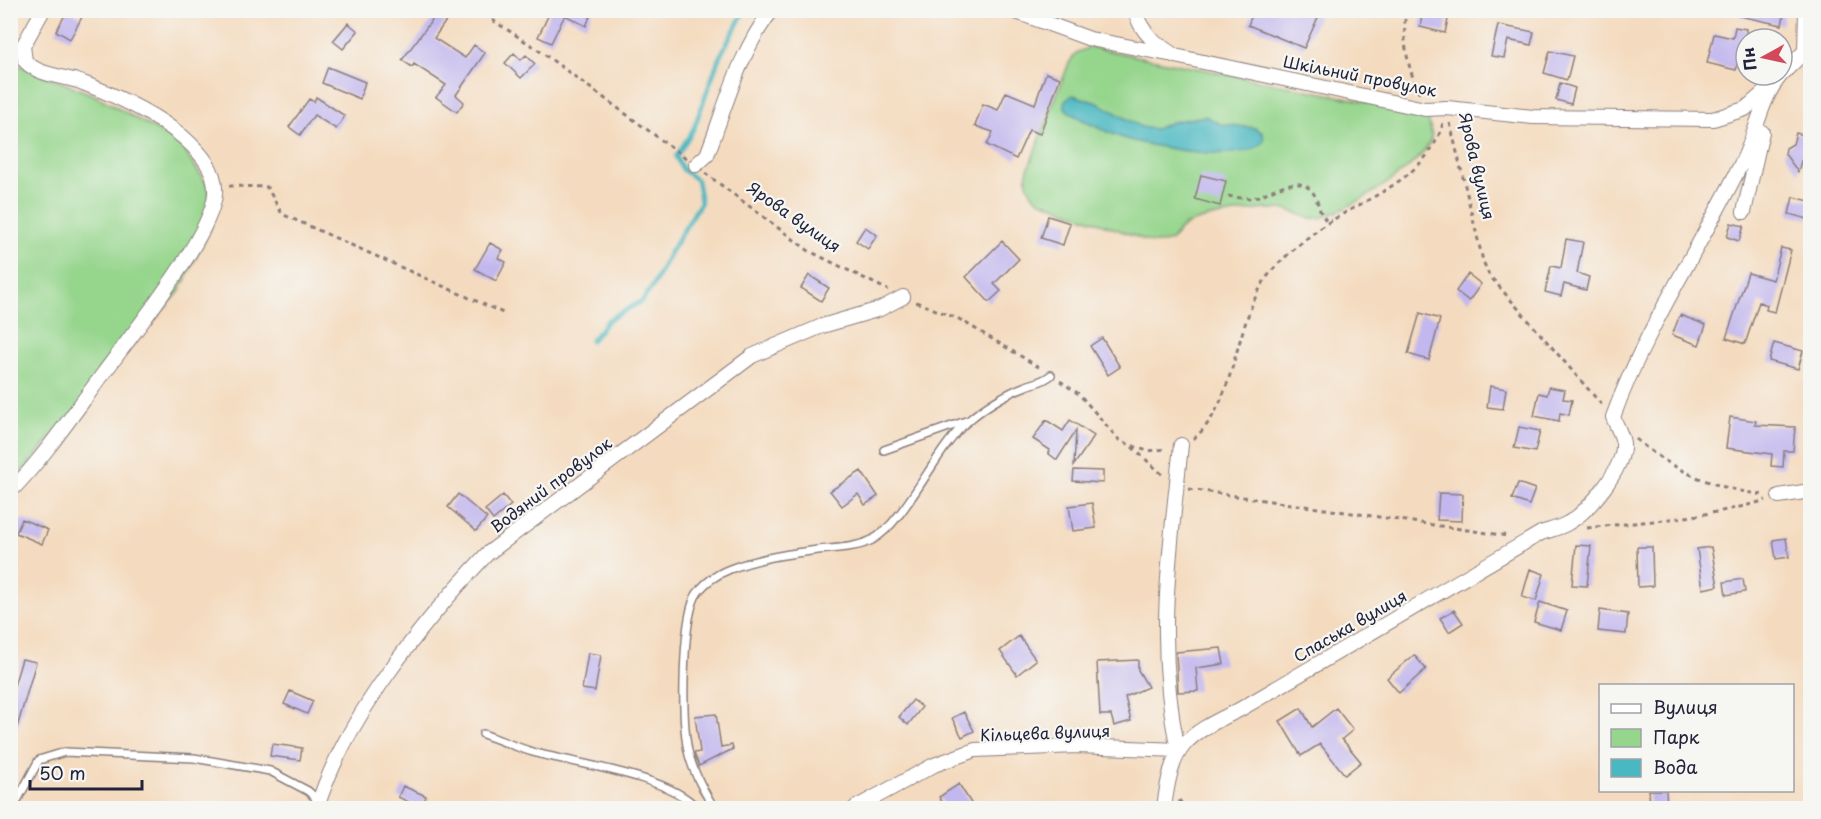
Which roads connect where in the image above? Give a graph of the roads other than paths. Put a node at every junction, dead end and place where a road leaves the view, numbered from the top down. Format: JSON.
{"nodes":[{"id":1,"x":43,"y":10,"type":"edge"},
{"id":2,"x":772,"y":10,"type":"edge"},
{"id":3,"x":1011,"y":10,"type":"edge"},
{"id":4,"x":1135,"y":10,"type":"edge"},
{"id":5,"x":1806,"y":10,"type":"edge"},
{"id":6,"x":1808,"y":50,"type":"edge"},
{"id":7,"x":1175,"y":56,"type":"junction"},
{"id":8,"x":1794,"y":63,"type":"edge"},
{"id":9,"x":1768,"y":87,"type":"edge"},
{"id":10,"x":1774,"y":87,"type":"edge"},
{"id":11,"x":1776,"y":87,"type":"edge"},
{"id":12,"x":691,"y":162,"type":"road end"},
{"id":13,"x":1744,"y":212,"type":"dead end"},
{"id":14,"x":903,"y":297,"type":"road end"},
{"id":15,"x":1051,"y":375,"type":"road end"},
{"id":16,"x":969,"y":420,"type":"junction"},
{"id":17,"x":1181,"y":445,"type":"road end"},
{"id":18,"x":885,"y":450,"type":"dead end"},
{"id":19,"x":1810,"y":491,"type":"edge"},
{"id":20,"x":10,"y":492,"type":"edge"},
{"id":21,"x":1779,"y":496,"type":"road end"},
{"id":22,"x":1541,"y":533,"type":"joint"},
{"id":23,"x":483,"y":734,"type":"dead end"},
{"id":24,"x":1178,"y":750,"type":"junction"},
{"id":25,"x":318,"y":805,"type":"edge"},
{"id":26,"x":14,"y":808,"type":"edge"},
{"id":27,"x":698,"y":808,"type":"edge"},
{"id":28,"x":714,"y":808,"type":"edge"},
{"id":29,"x":855,"y":808,"type":"edge"},
{"id":30,"x":1164,"y":808,"type":"edge"}],
"edges":[{"from":1,"to":20,"type":"street"},
{"from":2,"to":12,"type":"street"},
{"from":3,"to":7,"type":"street"},
{"from":4,"to":7,"type":"street","name":"Шкільний провулок"},
{"from":5,"to":6,"type":"street","name":"Шкільний провулок"},
{"from":6,"to":8,"type":"street","name":"Шкільний провулок"},
{"from":7,"to":9,"type":"street","name":"Шкільний провулок"},
{"from":10,"to":22,"type":"street","name":"Шкільний провулок"},
{"from":11,"to":13,"type":"street"},
{"from":14,"to":25,"type":"street","name":"Водяний провулок"},
{"from":15,"to":16,"type":"lane"},
{"from":16,"to":18,"type":"lane"},
{"from":16,"to":28,"type":"lane"},
{"from":17,"to":24,"type":"street"},
{"from":19,"to":21,"type":"street"},
{"from":22,"to":24,"type":"street","name":"Спаська вулиця"},
{"from":23,"to":27,"type":"lane"},
{"from":24,"to":29,"type":"street","name":"Кільцева вулиця"},
{"from":24,"to":30,"type":"street"},
{"from":25,"to":26,"type":"lane"}]}
